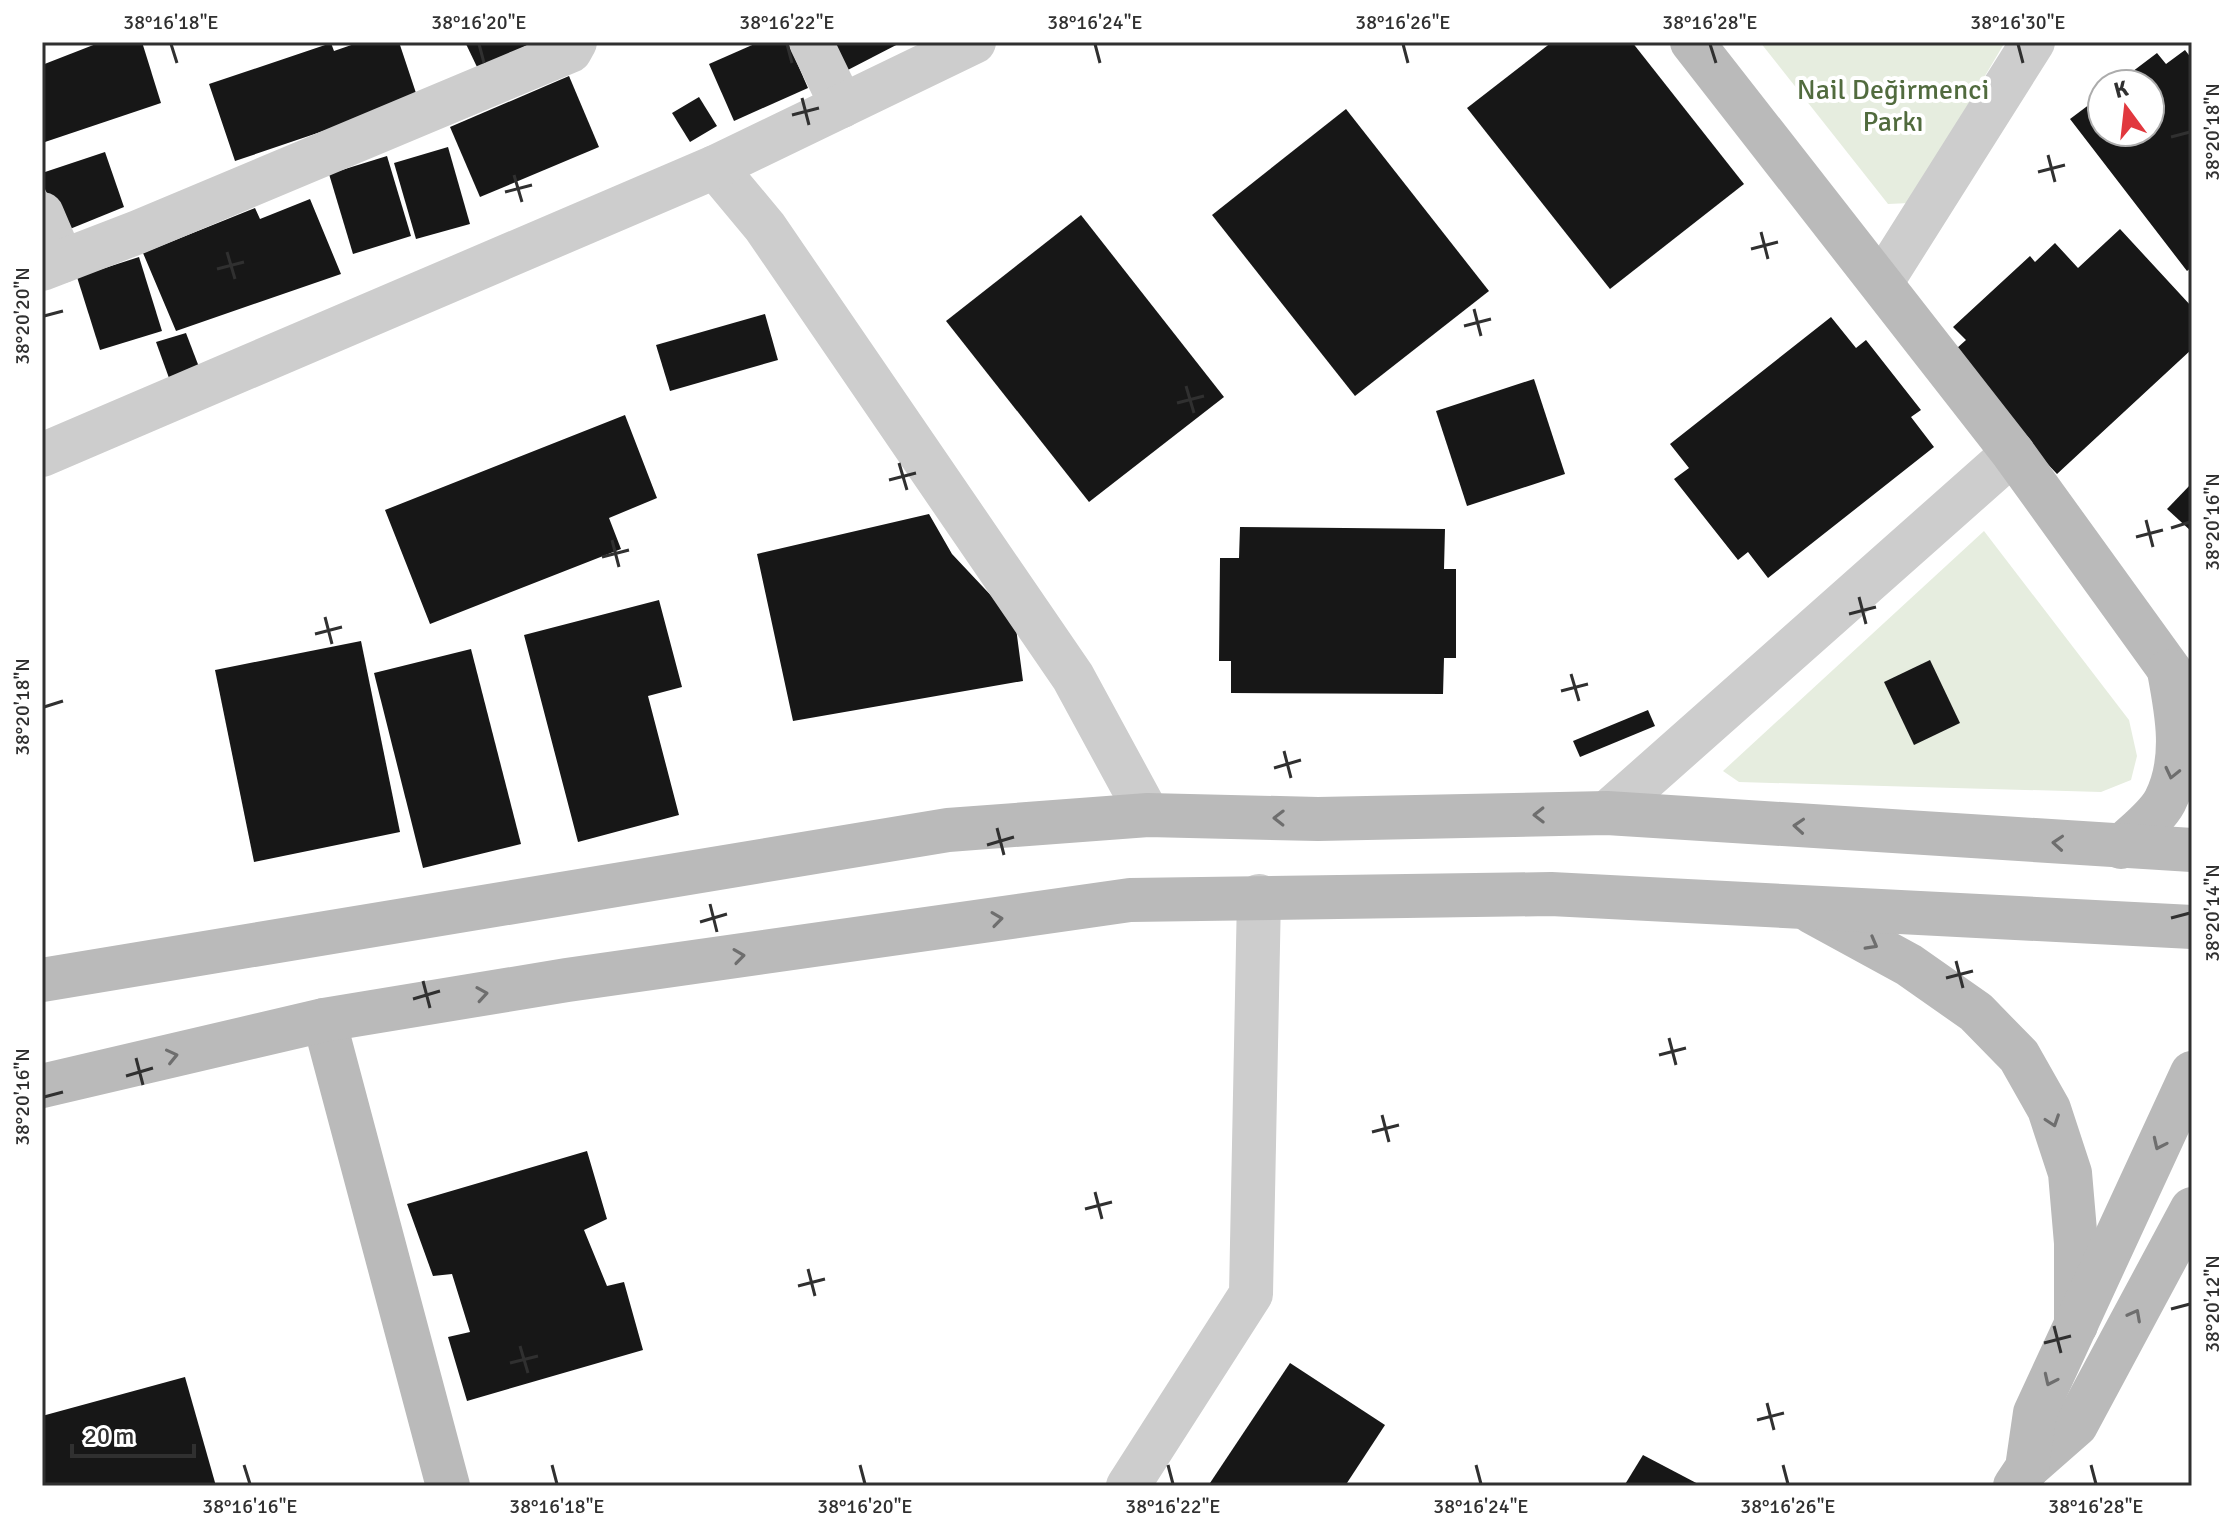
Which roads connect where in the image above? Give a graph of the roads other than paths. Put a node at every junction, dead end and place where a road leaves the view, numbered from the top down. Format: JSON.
{"nodes":[{"id":1,"x":575,"y":42,"type":"edge"},
{"id":2,"x":811,"y":42,"type":"edge"},
{"id":3,"x":974,"y":42,"type":"edge"},
{"id":4,"x":1692,"y":42,"type":"edge"},
{"id":5,"x":2033,"y":42,"type":"edge"},
{"id":6,"x":842,"y":106,"type":"junction"},
{"id":7,"x":715,"y":167,"type":"junction"},
{"id":8,"x":42,"y":214,"type":"edge"},
{"id":9,"x":52,"y":265,"type":"edge"},
{"id":10,"x":1881,"y":283,"type":"junction"},
{"id":11,"x":2013,"y":453,"type":"junction"},
{"id":12,"x":42,"y":455,"type":"edge"},
{"id":13,"x":2180,"y":685,"type":"edge"},
{"id":14,"x":1607,"y":813,"type":"junction"},
{"id":15,"x":1148,"y":815,"type":"junction"},
{"id":16,"x":2121,"y":847,"type":"junction"},
{"id":17,"x":2192,"y":850,"type":"edge"},
{"id":18,"x":1259,"y":896,"type":"junction"},
{"id":19,"x":1803,"y":906,"type":"junction"},
{"id":20,"x":2192,"y":927,"type":"edge"},
{"id":21,"x":42,"y":980,"type":"edge"},
{"id":22,"x":324,"y":1020,"type":"junction"},
{"id":23,"x":2192,"y":1073,"type":"edge"},
{"id":24,"x":42,"y":1086,"type":"edge"},
{"id":25,"x":2192,"y":1209,"type":"edge"},
{"id":26,"x":2076,"y":1325,"type":"junction"},
{"id":27,"x":2021,"y":1477,"type":"edge"},
{"id":28,"x":448,"y":1486,"type":"edge"},
{"id":29,"x":1128,"y":1486,"type":"edge"}],
"edges":[{"from":1,"to":9,"type":"street"},
{"from":2,"to":6,"type":"street"},
{"from":3,"to":6,"type":"street"},
{"from":4,"to":10,"type":"main road"},
{"from":5,"to":10,"type":"street"},
{"from":6,"to":7,"type":"street"},
{"from":7,"to":12,"type":"street"},
{"from":7,"to":15,"type":"street"},
{"from":8,"to":9,"type":"street"},
{"from":10,"to":11,"type":"main road"},
{"from":11,"to":13,"type":"main road"},
{"from":11,"to":14,"type":"street"},
{"from":13,"to":16,"type":"main road","one_way":true},
{"from":14,"to":15,"type":"main road","one_way":true},
{"from":16,"to":14,"type":"main road","one_way":true},
{"from":15,"to":21,"type":"main road"},
{"from":16,"to":17,"type":"main road"},
{"from":18,"to":19,"type":"main road"},
{"from":22,"to":18,"type":"main road","one_way":true},
{"from":18,"to":29,"type":"street"},
{"from":19,"to":20,"type":"main road"},
{"from":19,"to":26,"type":"main road","one_way":true},
{"from":24,"to":22,"type":"main road","one_way":true},
{"from":22,"to":28,"type":"main road"},
{"from":23,"to":26,"type":"main road","one_way":true},
{"from":27,"to":25,"type":"main road","one_way":true},
{"from":26,"to":27,"type":"main road","one_way":true}]}
